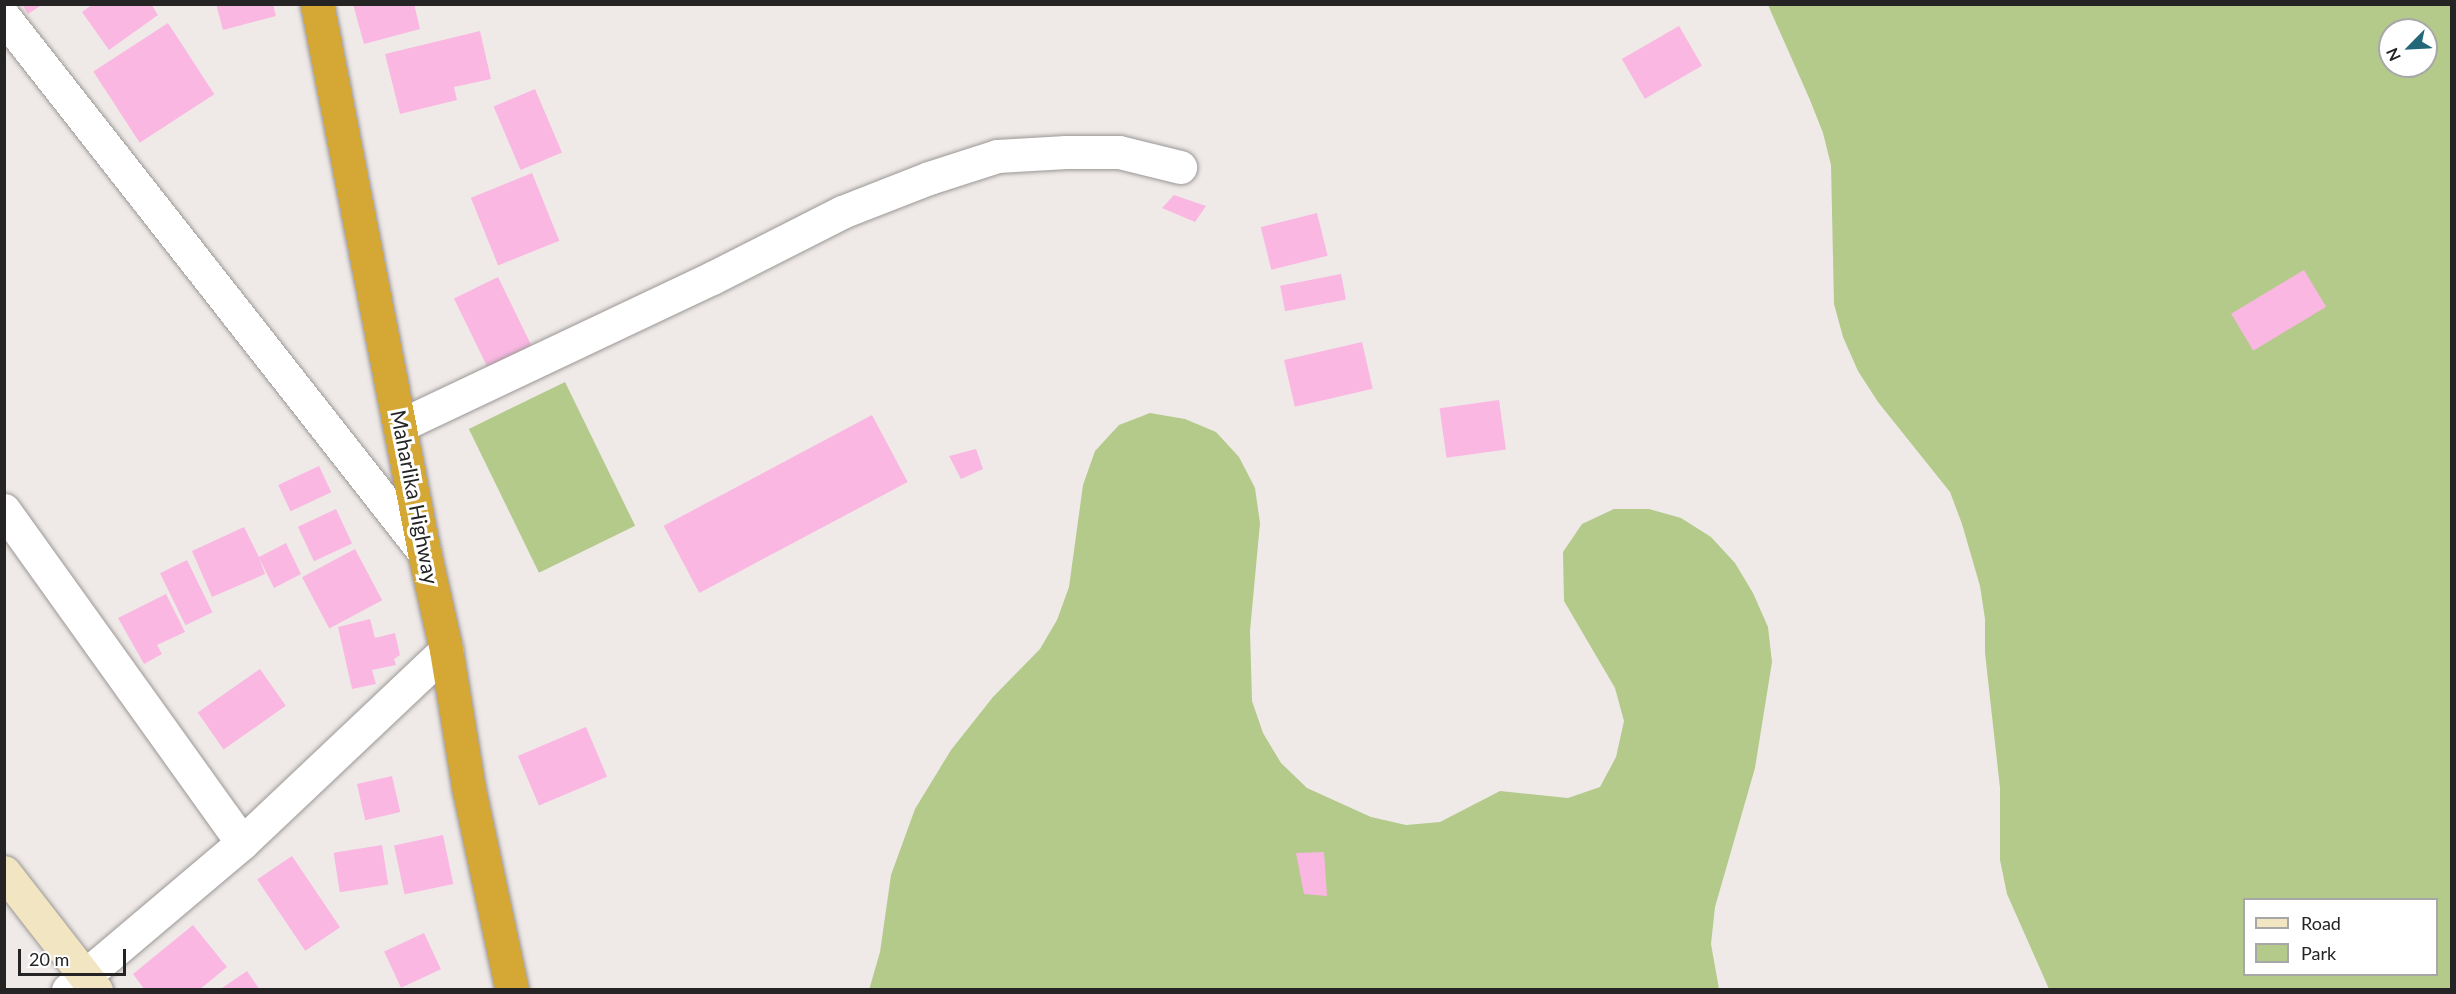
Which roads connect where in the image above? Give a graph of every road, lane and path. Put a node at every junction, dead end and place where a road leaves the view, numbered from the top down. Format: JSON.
{"nodes":[{"id":1,"x":317,"y":4,"type":"edge"},
{"id":2,"x":4,"y":17,"type":"edge"},
{"id":3,"x":1180,"y":167,"type":"dead end"},
{"id":4,"x":401,"y":425,"type":"junction"},
{"id":5,"x":4,"y":510,"type":"edge"},
{"id":6,"x":424,"y":552,"type":"junction"},
{"id":7,"x":446,"y":650,"type":"junction"},
{"id":8,"x":242,"y":843,"type":"junction"},
{"id":9,"x":4,"y":872,"type":"edge"},
{"id":10,"x":83,"y":985,"type":"edge"},
{"id":11,"x":512,"y":990,"type":"edge"}],
"edges":[{"from":1,"to":4,"type":"highway","name":"Maharlika Highway"},
{"from":2,"to":6,"type":"street"},
{"from":3,"to":4,"type":"street"},
{"from":4,"to":6,"type":"highway","name":"Maharlika Highway"},
{"from":5,"to":8,"type":"street"},
{"from":6,"to":7,"type":"highway","name":"Maharlika Highway"},
{"from":7,"to":8,"type":"street"},
{"from":7,"to":11,"type":"highway","name":"Maharlika Highway"},
{"from":8,"to":10,"type":"street"},
{"from":9,"to":10,"type":"street"}]}
